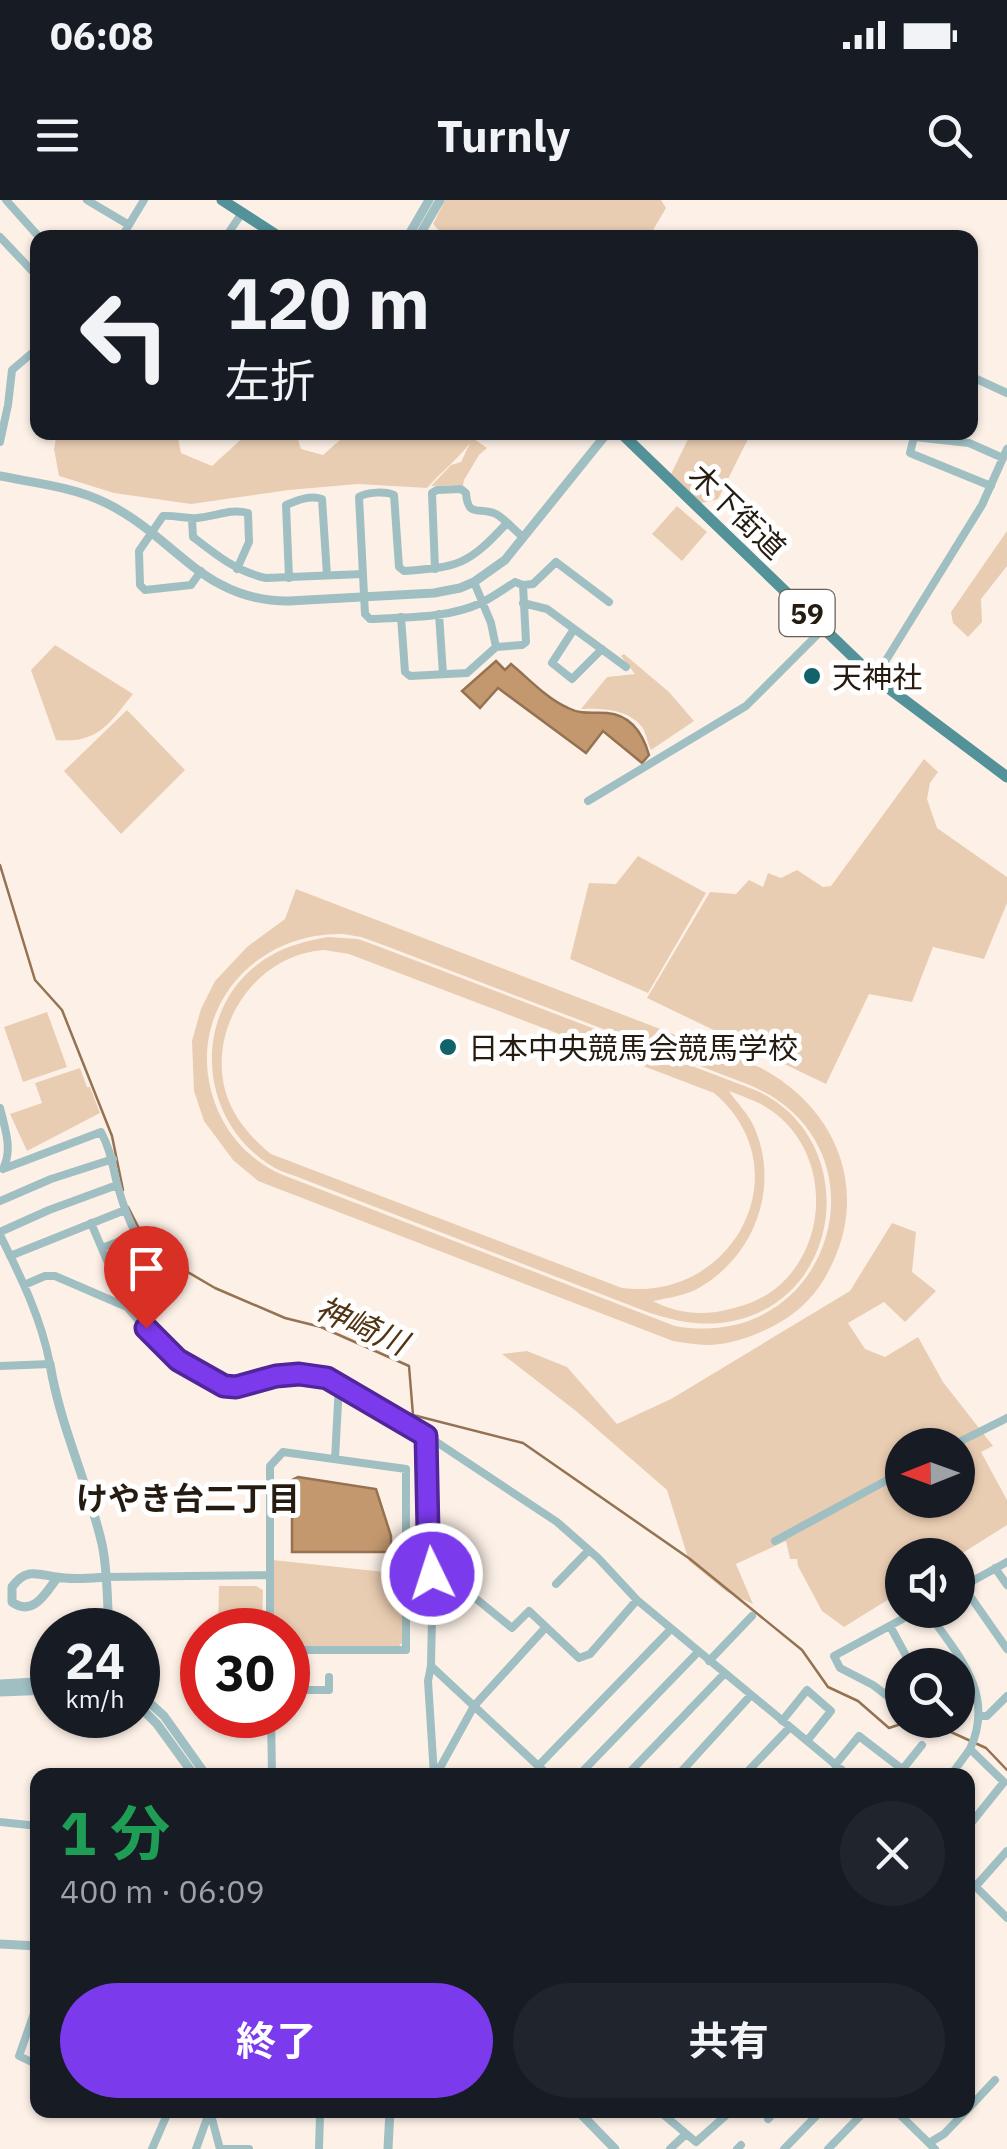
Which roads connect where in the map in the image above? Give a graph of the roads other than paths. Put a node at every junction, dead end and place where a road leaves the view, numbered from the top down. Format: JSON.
{"nodes":[{"id":1,"x":6,"y":200,"type":"edge"},
{"id":2,"x":86,"y":200,"type":"edge"},
{"id":3,"x":144,"y":200,"type":"edge"},
{"id":4,"x":222,"y":200,"type":"edge"},
{"id":5,"x":429,"y":200,"type":"edge"},
{"id":6,"x":440,"y":200,"type":"edge"},
{"id":7,"x":100,"y":203,"type":"edge"},
{"id":8,"x":242,"y":213,"type":"junction"},
{"id":9,"x":129,"y":225,"type":"junction"},
{"id":10,"x":33,"y":230,"type":"edge"},
{"id":11,"x":126,"y":230,"type":"edge"},
{"id":12,"x":230,"y":230,"type":"edge"},
{"id":13,"x":268,"y":230,"type":"edge"},
{"id":14,"x":411,"y":230,"type":"edge"},
{"id":15,"x":423,"y":230,"type":"edge"},
{"id":16,"x":0,"y":237,"type":"edge"},
{"id":17,"x":30,"y":263,"type":"edge"},
{"id":18,"x":26,"y":265,"type":"junction"},
{"id":19,"x":30,"y":269,"type":"edge"},
{"id":20,"x":30,"y":355,"type":"edge"},
{"id":21,"x":978,"y":380,"type":"edge"},
{"id":22,"x":1007,"y":393,"type":"edge"},
{"id":23,"x":602,"y":440,"type":"edge"},
{"id":24,"x":628,"y":440,"type":"edge"},
{"id":25,"x":913,"y":440,"type":"edge"},
{"id":26,"x":936,"y":440,"type":"edge"},
{"id":27,"x":0,"y":442,"type":"edge"},
{"id":28,"x":1005,"y":453,"type":"edge"},
{"id":29,"x":0,"y":476,"type":"edge"},
{"id":30,"x":990,"y":486,"type":"junction"},
{"id":31,"x":192,"y":519,"type":"junction"},
{"id":32,"x":506,"y":524,"type":"junction"},
{"id":33,"x":151,"y":534,"type":"junction"},
{"id":34,"x":523,"y":537,"type":"junction"},
{"id":35,"x":236,"y":569,"type":"junction"},
{"id":36,"x":436,"y":569,"type":"junction"},
{"id":37,"x":201,"y":571,"type":"junction"},
{"id":38,"x":363,"y":574,"type":"junction"},
{"id":39,"x":327,"y":575,"type":"junction"},
{"id":40,"x":289,"y":578,"type":"junction"},
{"id":41,"x":474,"y":582,"type":"junction"},
{"id":42,"x":523,"y":585,"type":"junction"},
{"id":43,"x":364,"y":596,"type":"junction"},
{"id":44,"x":482,"y":602,"type":"junction"},
{"id":45,"x":610,"y":602,"type":"dead end"},
{"id":46,"x":523,"y":603,"type":"junction"},
{"id":47,"x":439,"y":614,"type":"junction"},
{"id":48,"x":402,"y":617,"type":"junction"},
{"id":49,"x":574,"y":629,"type":"junction"},
{"id":50,"x":823,"y":629,"type":"junction"},
{"id":51,"x":496,"y":648,"type":"junction"},
{"id":52,"x":602,"y":649,"type":"junction"},
{"id":53,"x":626,"y":667,"type":"dead end"},
{"id":54,"x":442,"y":674,"type":"junction"},
{"id":55,"x":875,"y":678,"type":"junction"},
{"id":56,"x":1007,"y":777,"type":"edge"},
{"id":57,"x":588,"y":801,"type":"dead end"},
{"id":58,"x":0,"y":1108,"type":"edge"},
{"id":59,"x":113,"y":1158,"type":"junction"},
{"id":60,"x":2,"y":1171,"type":"edge"},
{"id":61,"x":117,"y":1185,"type":"junction"},
{"id":62,"x":0,"y":1201,"type":"edge"},
{"id":63,"x":126,"y":1210,"type":"junction"},
{"id":64,"x":92,"y":1223,"type":"junction"},
{"id":65,"x":0,"y":1233,"type":"edge"},
{"id":66,"x":136,"y":1234,"type":"junction"},
{"id":67,"x":102,"y":1248,"type":"junction"},
{"id":68,"x":10,"y":1256,"type":"junction"},
{"id":69,"x":113,"y":1273,"type":"junction"},
{"id":70,"x":24,"y":1285,"type":"junction"},
{"id":71,"x":127,"y":1307,"type":"junction"},
{"id":72,"x":50,"y":1364,"type":"junction"},
{"id":73,"x":0,"y":1366,"type":"edge"},
{"id":74,"x":339,"y":1384,"type":"junction"},
{"id":75,"x":1007,"y":1418,"type":"edge"},
{"id":76,"x":975,"y":1434,"type":"edge"},
{"id":77,"x":426,"y":1436,"type":"junction"},
{"id":78,"x":336,"y":1459,"type":"junction"},
{"id":79,"x":885,"y":1481,"type":"edge"},
{"id":80,"x":775,"y":1541,"type":"dead end"},
{"id":81,"x":589,"y":1550,"type":"junction"},
{"id":82,"x":1007,"y":1562,"type":"edge"},
{"id":83,"x":995,"y":1568,"type":"junction"},
{"id":84,"x":270,"y":1575,"type":"junction"},
{"id":85,"x":106,"y":1577,"type":"junction"},
{"id":86,"x":57,"y":1578,"type":"junction"},
{"id":87,"x":975,"y":1579,"type":"edge"},
{"id":88,"x":458,"y":1584,"type":"dead end"},
{"id":89,"x":556,"y":1584,"type":"dead end"},
{"id":90,"x":1007,"y":1585,"type":"edge"},
{"id":91,"x":637,"y":1600,"type":"junction"},
{"id":92,"x":975,"y":1607,"type":"edge"},
{"id":93,"x":107,"y":1608,"type":"edge"},
{"id":94,"x":270,"y":1608,"type":"edge"},
{"id":95,"x":752,"y":1616,"type":"dead end"},
{"id":96,"x":546,"y":1627,"type":"junction"},
{"id":97,"x":886,"y":1628,"type":"edge"},
{"id":98,"x":937,"y":1628,"type":"edge"},
{"id":99,"x":671,"y":1629,"type":"junction"},
{"id":100,"x":953,"y":1648,"type":"edge"},
{"id":101,"x":1007,"y":1649,"type":"edge"},
{"id":102,"x":310,"y":1650,"type":"edge"},
{"id":103,"x":698,"y":1652,"type":"junction"},
{"id":104,"x":709,"y":1661,"type":"junction"},
{"id":105,"x":431,"y":1666,"type":"junction"},
{"id":106,"x":725,"y":1674,"type":"junction"},
{"id":107,"x":329,"y":1677,"type":"dead end"},
{"id":108,"x":30,"y":1682,"type":"edge"},
{"id":109,"x":0,"y":1684,"type":"edge"},
{"id":110,"x":975,"y":1688,"type":"edge"},
{"id":111,"x":310,"y":1690,"type":"edge"},
{"id":112,"x":30,"y":1691,"type":"edge"},
{"id":113,"x":0,"y":1692,"type":"edge"},
{"id":114,"x":885,"y":1694,"type":"edge"},
{"id":115,"x":751,"y":1695,"type":"junction"},
{"id":116,"x":1007,"y":1696,"type":"edge"},
{"id":117,"x":474,"y":1706,"type":"junction"},
{"id":118,"x":160,"y":1712,"type":"edge"},
{"id":119,"x":980,"y":1716,"type":"junction"},
{"id":120,"x":786,"y":1724,"type":"junction"},
{"id":121,"x":160,"y":1728,"type":"edge"},
{"id":122,"x":271,"y":1738,"type":"edge"},
{"id":123,"x":807,"y":1741,"type":"junction"},
{"id":124,"x":922,"y":1745,"type":"dead end"},
{"id":125,"x":970,"y":1749,"type":"junction"},
{"id":126,"x":835,"y":1764,"type":"junction"},
{"id":127,"x":538,"y":1766,"type":"joint"},
{"id":128,"x":189,"y":1768,"type":"edge"},
{"id":129,"x":201,"y":1768,"type":"edge"},
{"id":130,"x":272,"y":1768,"type":"edge"},
{"id":131,"x":434,"y":1768,"type":"edge"},
{"id":132,"x":439,"y":1768,"type":"edge"},
{"id":133,"x":586,"y":1768,"type":"edge"},
{"id":134,"x":634,"y":1768,"type":"edge"},
{"id":135,"x":685,"y":1768,"type":"edge"},
{"id":136,"x":751,"y":1768,"type":"edge"},
{"id":137,"x":840,"y":1768,"type":"edge"},
{"id":138,"x":895,"y":1768,"type":"edge"},
{"id":139,"x":903,"y":1768,"type":"edge"},
{"id":140,"x":955,"y":1768,"type":"edge"},
{"id":141,"x":975,"y":1813,"type":"edge"},
{"id":142,"x":978,"y":1816,"type":"junction"},
{"id":143,"x":975,"y":1819,"type":"edge"},
{"id":144,"x":0,"y":1822,"type":"edge"},
{"id":145,"x":30,"y":1825,"type":"edge"},
{"id":146,"x":1007,"y":1850,"type":"edge"},
{"id":147,"x":975,"y":1886,"type":"joint"},
{"id":148,"x":1007,"y":1918,"type":"edge"},
{"id":149,"x":0,"y":1944,"type":"edge"},
{"id":150,"x":30,"y":1946,"type":"edge"},
{"id":151,"x":30,"y":2034,"type":"edge"},
{"id":152,"x":30,"y":2061,"type":"edge"},
{"id":153,"x":995,"y":2080,"type":"dead end"},
{"id":154,"x":975,"y":2101,"type":"edge"},
{"id":155,"x":166,"y":2118,"type":"edge"},
{"id":156,"x":206,"y":2118,"type":"edge"},
{"id":157,"x":211,"y":2118,"type":"edge"},
{"id":158,"x":320,"y":2118,"type":"edge"},
{"id":159,"x":390,"y":2118,"type":"edge"},
{"id":160,"x":585,"y":2118,"type":"edge"},
{"id":161,"x":671,"y":2118,"type":"edge"},
{"id":162,"x":723,"y":2118,"type":"edge"},
{"id":163,"x":814,"y":2118,"type":"edge"},
{"id":164,"x":858,"y":2118,"type":"edge"},
{"id":165,"x":903,"y":2118,"type":"edge"},
{"id":166,"x":909,"y":2118,"type":"edge"},
{"id":167,"x":959,"y":2118,"type":"edge"},
{"id":168,"x":906,"y":2121,"type":"junction"},
{"id":169,"x":686,"y":2134,"type":"junction"},
{"id":170,"x":602,"y":2135,"type":"junction"},
{"id":171,"x":932,"y":2146,"type":"edge"},
{"id":172,"x":152,"y":2149,"type":"edge"},
{"id":173,"x":196,"y":2149,"type":"edge"},
{"id":174,"x":220,"y":2149,"type":"edge"},
{"id":175,"x":249,"y":2149,"type":"edge"},
{"id":176,"x":319,"y":2149,"type":"edge"},
{"id":177,"x":388,"y":2149,"type":"edge"},
{"id":178,"x":600,"y":2149,"type":"edge"},
{"id":179,"x":615,"y":2149,"type":"edge"},
{"id":180,"x":670,"y":2149,"type":"edge"},
{"id":181,"x":784,"y":2149,"type":"edge"},
{"id":182,"x":828,"y":2149,"type":"edge"}],
"edges":[{"from":1,"to":10,"type":"street"},
{"from":2,"to":7,"type":"street"},
{"from":3,"to":9,"type":"street"},
{"from":4,"to":8,"type":"main road"},
{"from":5,"to":14,"type":"street"},
{"from":6,"to":15,"type":"street"},
{"from":7,"to":9,"type":"street"},
{"from":8,"to":12,"type":"street"},
{"from":8,"to":13,"type":"main road"},
{"from":9,"to":11,"type":"street"},
{"from":16,"to":18,"type":"street"},
{"from":17,"to":18,"type":"street"},
{"from":18,"to":19,"type":"street"},
{"from":20,"to":27,"type":"street"},
{"from":21,"to":22,"type":"street"},
{"from":23,"to":34,"type":"street"},
{"from":24,"to":50,"type":"main road","name":"木下街道","number":"59"},
{"from":25,"to":30,"type":"street"},
{"from":26,"to":28,"type":"street"},
{"from":28,"to":30,"type":"street"},
{"from":29,"to":33,"type":"street"},
{"from":30,"to":55,"type":"street"},
{"from":31,"to":33,"type":"street"},
{"from":31,"to":35,"type":"street"},
{"from":31,"to":35,"type":"street"},
{"from":32,"to":34,"type":"street"},
{"from":32,"to":36,"type":"street"},
{"from":32,"to":36,"type":"street"},
{"from":33,"to":37,"type":"street"},
{"from":33,"to":37,"type":"street"},
{"from":34,"to":41,"type":"street"},
{"from":35,"to":40,"type":"street"},
{"from":36,"to":38,"type":"street"},
{"from":37,"to":43,"type":"street"},
{"from":38,"to":39,"type":"street"},
{"from":38,"to":43,"type":"street"},
{"from":39,"to":40,"type":"street"},
{"from":39,"to":40,"type":"street"},
{"from":41,"to":43,"type":"street"},
{"from":41,"to":44,"type":"street"},
{"from":42,"to":44,"type":"street"},
{"from":42,"to":45,"type":"street"},
{"from":42,"to":46,"type":"street"},
{"from":43,"to":48,"type":"street"},
{"from":44,"to":47,"type":"street"},
{"from":44,"to":51,"type":"street"},
{"from":46,"to":49,"type":"street"},
{"from":46,"to":51,"type":"street"},
{"from":47,"to":48,"type":"street"},
{"from":47,"to":54,"type":"street"},
{"from":48,"to":54,"type":"street"},
{"from":49,"to":52,"type":"street"},
{"from":49,"to":52,"type":"street"},
{"from":50,"to":55,"type":"main road","name":"木下街道","number":"59"},
{"from":50,"to":57,"type":"street"},
{"from":51,"to":54,"type":"street"},
{"from":52,"to":53,"type":"street"},
{"from":55,"to":56,"type":"main road","name":"木下街道","number":"59"},
{"from":58,"to":60,"type":"street"},
{"from":59,"to":60,"type":"street"},
{"from":59,"to":61,"type":"street"},
{"from":59,"to":62,"type":"street"},
{"from":61,"to":63,"type":"street"},
{"from":61,"to":65,"type":"street"},
{"from":63,"to":64,"type":"street"},
{"from":63,"to":66,"type":"street"},
{"from":64,"to":67,"type":"street"},
{"from":64,"to":68,"type":"street"},
{"from":65,"to":68,"type":"street"},
{"from":66,"to":67,"type":"street"},
{"from":66,"to":69,"type":"street"},
{"from":67,"to":69,"type":"street"},
{"from":68,"to":70,"type":"street"},
{"from":69,"to":71,"type":"street"},
{"from":70,"to":71,"type":"street"},
{"from":70,"to":72,"type":"street"},
{"from":71,"to":74,"type":"street"},
{"from":72,"to":73,"type":"street"},
{"from":72,"to":85,"type":"street"},
{"from":74,"to":77,"type":"street"},
{"from":74,"to":78,"type":"street"},
{"from":75,"to":76,"type":"street"},
{"from":77,"to":81,"type":"street"},
{"from":77,"to":105,"type":"street"},
{"from":78,"to":84,"type":"street"},
{"from":78,"to":102,"type":"street"},
{"from":79,"to":80,"type":"street"},
{"from":81,"to":89,"type":"street"},
{"from":81,"to":91,"type":"street"},
{"from":82,"to":83,"type":"street"},
{"from":83,"to":87,"type":"street"},
{"from":83,"to":90,"type":"street"},
{"from":84,"to":85,"type":"street"},
{"from":84,"to":94,"type":"street"},
{"from":85,"to":86,"type":"street"},
{"from":85,"to":93,"type":"street"},
{"from":86,"to":86,"type":"street"},
{"from":88,"to":96,"type":"street"},
{"from":91,"to":96,"type":"street"},
{"from":91,"to":99,"type":"street"},
{"from":92,"to":101,"type":"street"},
{"from":95,"to":104,"type":"street"},
{"from":96,"to":117,"type":"street"},
{"from":97,"to":114,"type":"street"},
{"from":98,"to":100,"type":"street"},
{"from":99,"to":103,"type":"street"},
{"from":99,"to":127,"type":"street"},
{"from":103,"to":104,"type":"street"},
{"from":103,"to":133,"type":"street"},
{"from":104,"to":106,"type":"street"},
{"from":105,"to":117,"type":"street"},
{"from":105,"to":131,"type":"street"},
{"from":106,"to":115,"type":"street"},
{"from":106,"to":134,"type":"street"},
{"from":107,"to":111,"type":"street"},
{"from":108,"to":109,"type":"street"},
{"from":110,"to":119,"type":"street"},
{"from":112,"to":113,"type":"street"},
{"from":115,"to":120,"type":"street"},
{"from":115,"to":135,"type":"street"},
{"from":116,"to":119,"type":"street"},
{"from":117,"to":127,"type":"street"},
{"from":117,"to":132,"type":"street"},
{"from":118,"to":129,"type":"street"},
{"from":119,"to":125,"type":"street"},
{"from":120,"to":123,"type":"street"},
{"from":120,"to":123,"type":"street"},
{"from":120,"to":136,"type":"street"},
{"from":121,"to":128,"type":"street"},
{"from":122,"to":130,"type":"street"},
{"from":123,"to":126,"type":"street"},
{"from":124,"to":139,"type":"street"},
{"from":125,"to":140,"type":"street"},
{"from":125,"to":142,"type":"street"},
{"from":126,"to":137,"type":"street"},
{"from":126,"to":138,"type":"street"},
{"from":141,"to":142,"type":"street"},
{"from":142,"to":143,"type":"street"},
{"from":144,"to":145,"type":"street"},
{"from":146,"to":147,"type":"street"},
{"from":147,"to":148,"type":"street"},
{"from":149,"to":150,"type":"street"},
{"from":151,"to":152,"type":"street"},
{"from":153,"to":154,"type":"street"},
{"from":155,"to":172,"type":"street"},
{"from":156,"to":173,"type":"street"},
{"from":157,"to":174,"type":"street"},
{"from":158,"to":176,"type":"street"},
{"from":159,"to":177,"type":"street"},
{"from":160,"to":170,"type":"street"},
{"from":161,"to":169,"type":"street"},
{"from":162,"to":169,"type":"street"},
{"from":163,"to":181,"type":"street"},
{"from":164,"to":182,"type":"street"},
{"from":165,"to":168,"type":"street"},
{"from":166,"to":168,"type":"street"},
{"from":167,"to":171,"type":"street"},
{"from":168,"to":171,"type":"street"},
{"from":169,"to":180,"type":"street"},
{"from":170,"to":178,"type":"street"},
{"from":170,"to":179,"type":"street"},
{"from":174,"to":175,"type":"street"}]}
